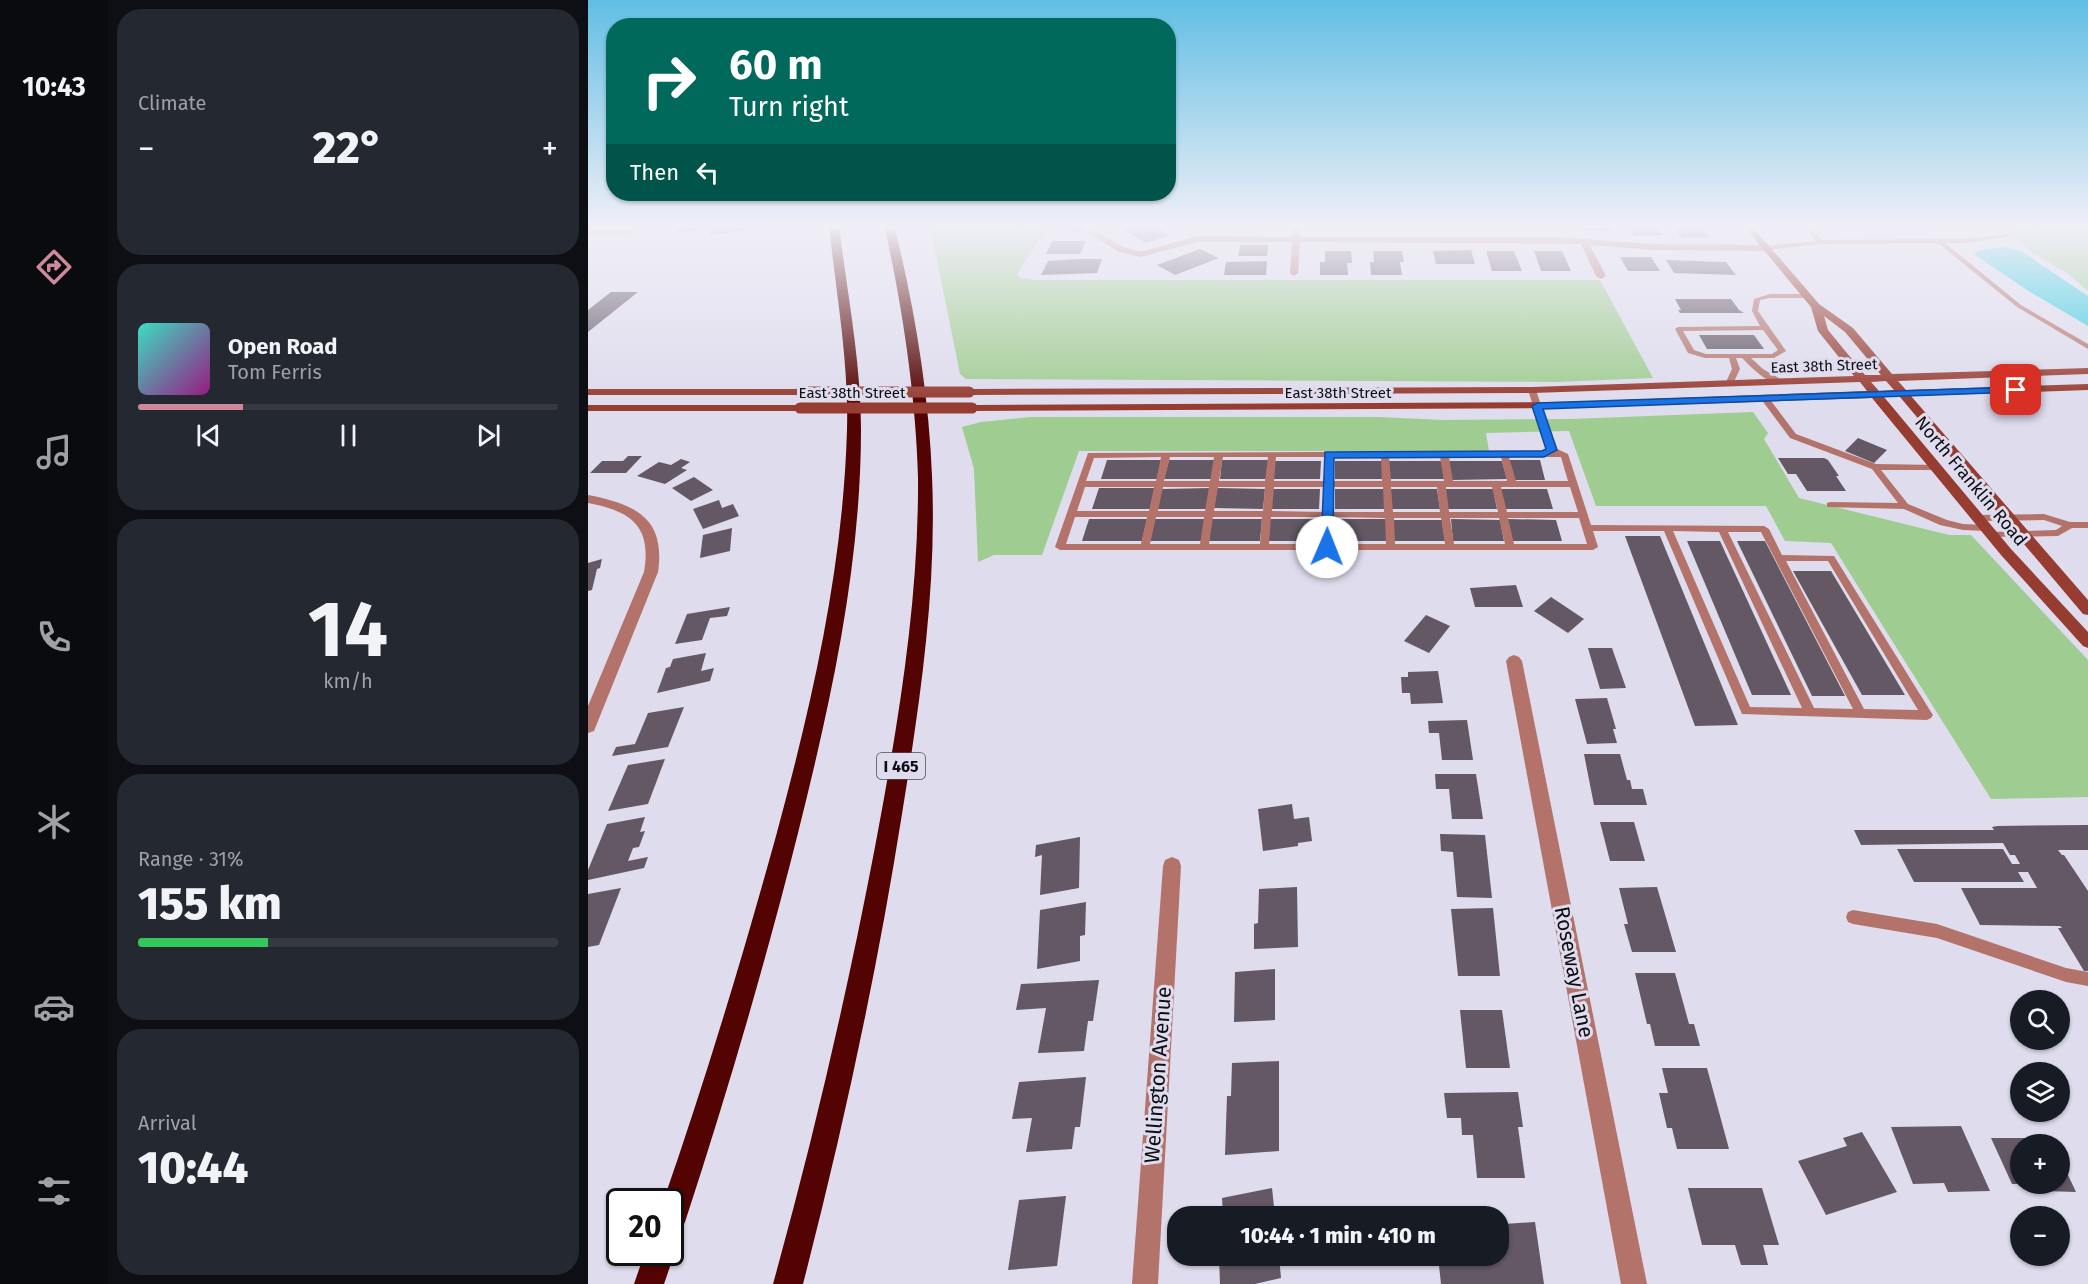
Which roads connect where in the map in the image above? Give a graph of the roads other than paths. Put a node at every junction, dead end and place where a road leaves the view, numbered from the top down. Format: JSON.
{"nodes":[{"id":1,"x":841,"y":285,"type":"edge"},
{"id":2,"x":900,"y":285,"type":"edge"},
{"id":3,"x":1798,"y":285,"type":"edge"},
{"id":4,"x":1993,"y":285,"type":"edge"},
{"id":5,"x":1807,"y":296,"type":"junction"},
{"id":6,"x":1816,"y":306,"type":"junction"},
{"id":7,"x":1765,"y":328,"type":"junction"},
{"id":8,"x":2088,"y":347,"type":"edge"},
{"id":9,"x":1744,"y":356,"type":"junction"},
{"id":10,"x":1732,"y":357,"type":"junction"},
{"id":11,"x":2088,"y":371,"type":"edge"},
{"id":12,"x":1892,"y":379,"type":"junction"},
{"id":13,"x":1864,"y":380,"type":"junction"},
{"id":14,"x":1779,"y":382,"type":"junction"},
{"id":15,"x":1729,"y":384,"type":"junction"},
{"id":16,"x":2088,"y":387,"type":"edge"},
{"id":17,"x":1532,"y":390,"type":"junction"},
{"id":18,"x":588,"y":392,"type":"edge"},
{"id":19,"x":1904,"y":394,"type":"junction"},
{"id":20,"x":1877,"y":396,"type":"junction"},
{"id":21,"x":1765,"y":399,"type":"junction"},
{"id":22,"x":1537,"y":406,"type":"junction"},
{"id":23,"x":588,"y":408,"type":"edge"},
{"id":24,"x":1548,"y":452,"type":"junction"},
{"id":25,"x":1385,"y":454,"type":"junction"},
{"id":26,"x":1444,"y":454,"type":"junction"},
{"id":27,"x":1504,"y":454,"type":"junction"},
{"id":28,"x":1166,"y":455,"type":"junction"},
{"id":29,"x":1219,"y":455,"type":"junction"},
{"id":30,"x":1272,"y":455,"type":"junction"},
{"id":31,"x":1329,"y":455,"type":"junction"},
{"id":32,"x":1875,"y":467,"type":"junction"},
{"id":33,"x":1936,"y":467,"type":"junction"},
{"id":34,"x":1081,"y":484,"type":"junction"},
{"id":35,"x":1160,"y":484,"type":"junction"},
{"id":36,"x":1215,"y":484,"type":"junction"},
{"id":37,"x":1270,"y":484,"type":"junction"},
{"id":38,"x":1328,"y":484,"type":"junction"},
{"id":39,"x":1387,"y":484,"type":"junction"},
{"id":40,"x":1445,"y":484,"type":"junction"},
{"id":41,"x":1496,"y":484,"type":"junction"},
{"id":42,"x":1512,"y":484,"type":"junction"},
{"id":43,"x":1574,"y":484,"type":"junction"},
{"id":44,"x":588,"y":499,"type":"edge"},
{"id":45,"x":1830,"y":505,"type":"dead end"},
{"id":46,"x":1905,"y":506,"type":"junction"},
{"id":47,"x":1071,"y":514,"type":"junction"},
{"id":48,"x":1152,"y":514,"type":"junction"},
{"id":49,"x":1209,"y":514,"type":"junction"},
{"id":50,"x":1267,"y":514,"type":"junction"},
{"id":51,"x":1328,"y":514,"type":"junction"},
{"id":52,"x":1389,"y":514,"type":"junction"},
{"id":53,"x":1446,"y":514,"type":"junction"},
{"id":54,"x":1503,"y":514,"type":"junction"},
{"id":55,"x":1583,"y":515,"type":"junction"},
{"id":56,"x":2010,"y":518,"type":"junction"},
{"id":57,"x":2070,"y":525,"type":"junction"},
{"id":58,"x":2088,"y":525,"type":"edge"},
{"id":59,"x":1985,"y":526,"type":"junction"},
{"id":60,"x":1587,"y":528,"type":"junction"},
{"id":61,"x":1667,"y":528,"type":"junction"},
{"id":62,"x":1722,"y":529,"type":"junction"},
{"id":63,"x":2025,"y":534,"type":"junction"},
{"id":64,"x":1145,"y":547,"type":"junction"},
{"id":65,"x":1204,"y":547,"type":"junction"},
{"id":66,"x":1264,"y":547,"type":"junction"},
{"id":67,"x":1327,"y":547,"type":"junction"},
{"id":68,"x":1391,"y":547,"type":"junction"},
{"id":69,"x":1450,"y":547,"type":"junction"},
{"id":70,"x":1510,"y":547,"type":"junction"},
{"id":71,"x":1779,"y":558,"type":"junction"},
{"id":72,"x":2088,"y":610,"type":"edge"},
{"id":73,"x":2088,"y":642,"type":"edge"},
{"id":74,"x":1514,"y":661,"type":"dead end"},
{"id":75,"x":1810,"y":712,"type":"junction"},
{"id":76,"x":1861,"y":714,"type":"junction"},
{"id":77,"x":588,"y":726,"type":"edge"},
{"id":78,"x":1172,"y":866,"type":"dead end"},
{"id":79,"x":1853,"y":917,"type":"dead end"},
{"id":80,"x":2088,"y":979,"type":"edge"},
{"id":81,"x":682,"y":1188,"type":"edge"},
{"id":82,"x":655,"y":1266,"type":"edge"},
{"id":83,"x":649,"y":1284,"type":"edge"},
{"id":84,"x":788,"y":1284,"type":"edge"},
{"id":85,"x":1145,"y":1284,"type":"edge"},
{"id":86,"x":1634,"y":1284,"type":"edge"}],
"edges":[{"from":1,"to":81,"type":"highway"},
{"from":2,"to":84,"type":"highway","number":"I 465"},
{"from":3,"to":5,"type":"main road","name":"North Franklin Road"},
{"from":4,"to":8,"type":"lane"},
{"from":5,"to":6,"type":"main road","name":"North Franklin Road"},
{"from":5,"to":7,"type":"lane"},
{"from":6,"to":12,"type":"main road","name":"North Franklin Road"},
{"from":6,"to":13,"type":"main road","name":"North Franklin Road"},
{"from":7,"to":9,"type":"lane"},
{"from":7,"to":10,"type":"lane"},
{"from":9,"to":10,"type":"lane"},
{"from":9,"to":14,"type":"lane"},
{"from":10,"to":15,"type":"lane"},
{"from":11,"to":12,"type":"main road","name":"East 38th Street"},
{"from":12,"to":13,"type":"main road","name":"East 38th Street"},
{"from":12,"to":19,"type":"main road","name":"North Franklin Road"},
{"from":13,"to":14,"type":"main road","name":"East 38th Street"},
{"from":13,"to":20,"type":"main road","name":"North Franklin Road"},
{"from":14,"to":15,"type":"main road","name":"East 38th Street"},
{"from":15,"to":17,"type":"main road","name":"East 38th Street"},
{"from":16,"to":19,"type":"main road","name":"East 38th Street"},
{"from":17,"to":18,"type":"main road","name":"East 38th Street","bridge":true},
{"from":17,"to":22,"type":"lane"},
{"from":19,"to":20,"type":"main road","name":"East 38th Street"},
{"from":19,"to":56,"type":"main road","name":"North Franklin Road"},
{"from":20,"to":21,"type":"main road","name":"East 38th Street"},
{"from":20,"to":33,"type":"main road","name":"North Franklin Road"},
{"from":21,"to":22,"type":"main road","name":"East 38th Street"},
{"from":21,"to":32,"type":"lane"},
{"from":22,"to":23,"type":"main road","name":"East 38th Street","bridge":true},
{"from":22,"to":24,"type":"lane"},
{"from":24,"to":27,"type":"lane"},
{"from":24,"to":43,"type":"lane"},
{"from":25,"to":26,"type":"lane"},
{"from":25,"to":31,"type":"lane"},
{"from":25,"to":39,"type":"lane"},
{"from":26,"to":27,"type":"lane"},
{"from":26,"to":40,"type":"lane"},
{"from":27,"to":42,"type":"lane"},
{"from":28,"to":29,"type":"lane"},
{"from":28,"to":34,"type":"lane"},
{"from":28,"to":35,"type":"lane"},
{"from":29,"to":30,"type":"lane"},
{"from":29,"to":36,"type":"lane"},
{"from":30,"to":31,"type":"lane"},
{"from":30,"to":37,"type":"lane"},
{"from":31,"to":38,"type":"lane"},
{"from":32,"to":33,"type":"lane"},
{"from":32,"to":46,"type":"lane"},
{"from":33,"to":59,"type":"main road","name":"North Franklin Road"},
{"from":34,"to":35,"type":"lane"},
{"from":34,"to":47,"type":"lane"},
{"from":35,"to":36,"type":"lane"},
{"from":35,"to":48,"type":"lane"},
{"from":36,"to":37,"type":"lane"},
{"from":36,"to":49,"type":"lane"},
{"from":37,"to":38,"type":"lane"},
{"from":37,"to":50,"type":"lane"},
{"from":38,"to":39,"type":"lane"},
{"from":38,"to":51,"type":"lane"},
{"from":39,"to":40,"type":"lane"},
{"from":39,"to":52,"type":"lane"},
{"from":40,"to":41,"type":"lane"},
{"from":40,"to":53,"type":"lane"},
{"from":41,"to":42,"type":"lane"},
{"from":41,"to":54,"type":"lane"},
{"from":42,"to":43,"type":"lane"},
{"from":43,"to":55,"type":"lane"},
{"from":44,"to":77,"type":"street"},
{"from":45,"to":46,"type":"lane"},
{"from":46,"to":59,"type":"lane"},
{"from":47,"to":48,"type":"lane"},
{"from":47,"to":64,"type":"lane"},
{"from":48,"to":49,"type":"lane"},
{"from":48,"to":64,"type":"lane"},
{"from":49,"to":50,"type":"lane"},
{"from":49,"to":65,"type":"lane"},
{"from":50,"to":51,"type":"lane"},
{"from":50,"to":66,"type":"lane"},
{"from":51,"to":52,"type":"lane"},
{"from":51,"to":67,"type":"lane"},
{"from":52,"to":53,"type":"lane"},
{"from":52,"to":68,"type":"lane"},
{"from":53,"to":54,"type":"lane"},
{"from":53,"to":69,"type":"lane"},
{"from":54,"to":55,"type":"lane"},
{"from":54,"to":70,"type":"lane"},
{"from":55,"to":60,"type":"lane"},
{"from":56,"to":57,"type":"lane"},
{"from":56,"to":59,"type":"lane"},
{"from":56,"to":63,"type":"main road","name":"North Franklin Road"},
{"from":57,"to":58,"type":"lane"},
{"from":57,"to":63,"type":"lane"},
{"from":59,"to":63,"type":"lane"},
{"from":59,"to":73,"type":"main road","name":"North Franklin Road"},
{"from":60,"to":61,"type":"lane"},
{"from":60,"to":70,"type":"lane"},
{"from":61,"to":62,"type":"lane"},
{"from":61,"to":75,"type":"lane"},
{"from":62,"to":71,"type":"lane"},
{"from":62,"to":75,"type":"lane"},
{"from":63,"to":72,"type":"main road","name":"North Franklin Road"},
{"from":64,"to":65,"type":"lane"},
{"from":65,"to":66,"type":"lane"},
{"from":66,"to":67,"type":"lane"},
{"from":67,"to":68,"type":"lane"},
{"from":68,"to":69,"type":"lane"},
{"from":69,"to":70,"type":"lane"},
{"from":71,"to":76,"type":"lane"},
{"from":71,"to":76,"type":"lane"},
{"from":74,"to":86,"type":"street","name":"Roseway Lane"},
{"from":75,"to":76,"type":"lane"},
{"from":78,"to":85,"type":"street","name":"Wellington Avenue"},
{"from":79,"to":80,"type":"lane"},
{"from":82,"to":83,"type":"highway"}]}
